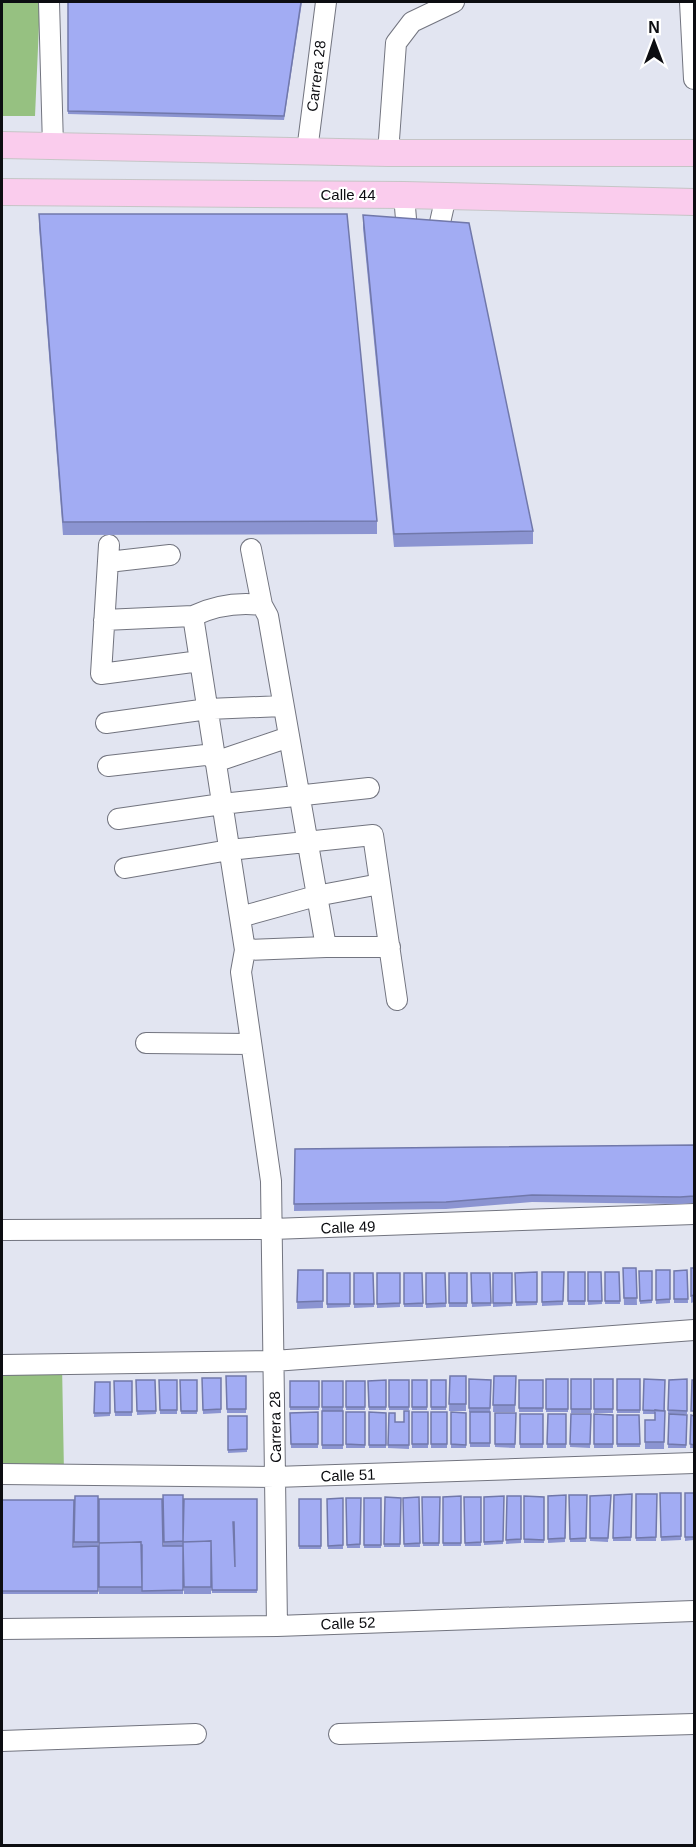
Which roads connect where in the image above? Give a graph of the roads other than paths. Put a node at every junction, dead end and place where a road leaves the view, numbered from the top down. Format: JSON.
{"nodes":[{"id":1,"x":49,"y":2,"type":"edge"},
{"id":2,"x":326,"y":2,"type":"edge"},
{"id":3,"x":454,"y":2,"type":"edge"},
{"id":4,"x":690,"y":2,"type":"edge"},
{"id":5,"x":694,"y":79,"type":"edge"},
{"id":6,"x":2,"y":145,"type":"edge"},
{"id":7,"x":52,"y":146,"type":"junction"},
{"id":8,"x":307,"y":151,"type":"junction"},
{"id":9,"x":388,"y":153,"type":"junction"},
{"id":10,"x":694,"y":153,"type":"edge"},
{"id":11,"x":2,"y":192,"type":"edge"},
{"id":12,"x":404,"y":195,"type":"junction"},
{"id":13,"x":447,"y":196,"type":"junction"},
{"id":14,"x":694,"y":202,"type":"edge"},
{"id":15,"x":389,"y":259,"type":"edge"},
{"id":16,"x":457,"y":264,"type":"edge"},
{"id":17,"x":251,"y":549,"type":"dead end"},
{"id":18,"x":170,"y":555,"type":"dead end"},
{"id":19,"x":262,"y":605,"type":"junction"},
{"id":20,"x":194,"y":616,"type":"junction"},
{"id":21,"x":104,"y":620,"type":"junction"},
{"id":22,"x":200,"y":660,"type":"junction"},
{"id":23,"x":284,"y":706,"type":"junction"},
{"id":24,"x":207,"y":709,"type":"junction"},
{"id":25,"x":106,"y":723,"type":"dead end"},
{"id":26,"x":289,"y":737,"type":"junction"},
{"id":27,"x":215,"y":758,"type":"junction"},
{"id":28,"x":108,"y":766,"type":"dead end"},
{"id":29,"x":369,"y":788,"type":"dead end"},
{"id":30,"x":299,"y":795,"type":"junction"},
{"id":31,"x":222,"y":804,"type":"junction"},
{"id":32,"x":118,"y":819,"type":"dead end"},
{"id":33,"x":307,"y":842,"type":"junction"},
{"id":34,"x":229,"y":850,"type":"junction"},
{"id":35,"x":125,"y":868,"type":"dead end"},
{"id":36,"x":380,"y":884,"type":"junction"},
{"id":37,"x":316,"y":896,"type":"junction"},
{"id":38,"x":240,"y":917,"type":"junction"},
{"id":39,"x":326,"y":947,"type":"junction"},
{"id":40,"x":390,"y":947,"type":"junction"},
{"id":41,"x":245,"y":950,"type":"junction"},
{"id":42,"x":397,"y":1000,"type":"dead end"},
{"id":43,"x":146,"y":1043,"type":"dead end"},
{"id":44,"x":251,"y":1044,"type":"junction"},
{"id":45,"x":694,"y":1214,"type":"edge"},
{"id":46,"x":272,"y":1229,"type":"junction"},
{"id":47,"x":2,"y":1230,"type":"edge"},
{"id":48,"x":694,"y":1330,"type":"edge"},
{"id":49,"x":274,"y":1361,"type":"junction"},
{"id":50,"x":2,"y":1365,"type":"edge"},
{"id":51,"x":694,"y":1463,"type":"edge"},
{"id":52,"x":2,"y":1474,"type":"edge"},
{"id":53,"x":275,"y":1478,"type":"junction"},
{"id":54,"x":694,"y":1611,"type":"edge"},
{"id":55,"x":277,"y":1626,"type":"junction"},
{"id":56,"x":2,"y":1629,"type":"edge"},
{"id":57,"x":694,"y":1724,"type":"edge"},
{"id":58,"x":196,"y":1734,"type":"dead end"},
{"id":59,"x":339,"y":1734,"type":"dead end"},
{"id":60,"x":2,"y":1741,"type":"edge"}],
"edges":[{"from":1,"to":7,"type":"street"},
{"from":2,"to":8,"type":"street","name":"Carrera 28"},
{"from":3,"to":9,"type":"street"},
{"from":4,"to":5,"type":"street"},
{"from":6,"to":7,"type":"main road"},
{"from":7,"to":8,"type":"main road"},
{"from":8,"to":9,"type":"main road"},
{"from":9,"to":10,"type":"main road"},
{"from":11,"to":12,"type":"main road","name":"Calle 44"},
{"from":12,"to":13,"type":"main road","name":"Calle 44"},
{"from":12,"to":15,"type":"street"},
{"from":13,"to":14,"type":"main road","name":"Calle 44"},
{"from":13,"to":16,"type":"street"},
{"from":17,"to":19,"type":"street"},
{"from":18,"to":21,"type":"street"},
{"from":19,"to":20,"type":"street"},
{"from":19,"to":23,"type":"street"},
{"from":20,"to":21,"type":"street"},
{"from":20,"to":22,"type":"street","name":"Carrera 28"},
{"from":21,"to":22,"type":"street"},
{"from":22,"to":24,"type":"street","name":"Carrera 28"},
{"from":23,"to":24,"type":"street"},
{"from":23,"to":26,"type":"street"},
{"from":24,"to":25,"type":"street"},
{"from":24,"to":27,"type":"street","name":"Carrera 28"},
{"from":26,"to":27,"type":"street"},
{"from":26,"to":30,"type":"street"},
{"from":27,"to":28,"type":"street"},
{"from":27,"to":31,"type":"street","name":"Carrera 28"},
{"from":29,"to":30,"type":"street"},
{"from":30,"to":31,"type":"street"},
{"from":30,"to":33,"type":"street"},
{"from":31,"to":32,"type":"street"},
{"from":31,"to":34,"type":"street","name":"Carrera 28"},
{"from":33,"to":34,"type":"street"},
{"from":33,"to":36,"type":"street"},
{"from":33,"to":37,"type":"street"},
{"from":34,"to":35,"type":"street"},
{"from":34,"to":38,"type":"street","name":"Carrera 28"},
{"from":36,"to":37,"type":"street"},
{"from":36,"to":40,"type":"street"},
{"from":37,"to":38,"type":"street"},
{"from":37,"to":39,"type":"street"},
{"from":38,"to":41,"type":"street","name":"Carrera 28"},
{"from":39,"to":40,"type":"street"},
{"from":39,"to":41,"type":"street"},
{"from":40,"to":42,"type":"street"},
{"from":41,"to":44,"type":"street","name":"Carrera 28"},
{"from":43,"to":44,"type":"street"},
{"from":44,"to":46,"type":"street","name":"Carrera 28"},
{"from":45,"to":46,"type":"street","name":"Calle 49"},
{"from":46,"to":47,"type":"street","name":"Calle 49"},
{"from":46,"to":49,"type":"street","name":"Carrera 28"},
{"from":48,"to":49,"type":"street"},
{"from":49,"to":50,"type":"street"},
{"from":49,"to":53,"type":"street","name":"Carrera 28"},
{"from":51,"to":53,"type":"street","name":"Calle 51"},
{"from":52,"to":53,"type":"street","name":"Calle 51"},
{"from":53,"to":55,"type":"street","name":"Carrera 28"},
{"from":54,"to":55,"type":"street","name":"Calle 52"},
{"from":55,"to":56,"type":"street","name":"Calle 52"},
{"from":57,"to":59,"type":"street"},
{"from":58,"to":60,"type":"street"}]}
